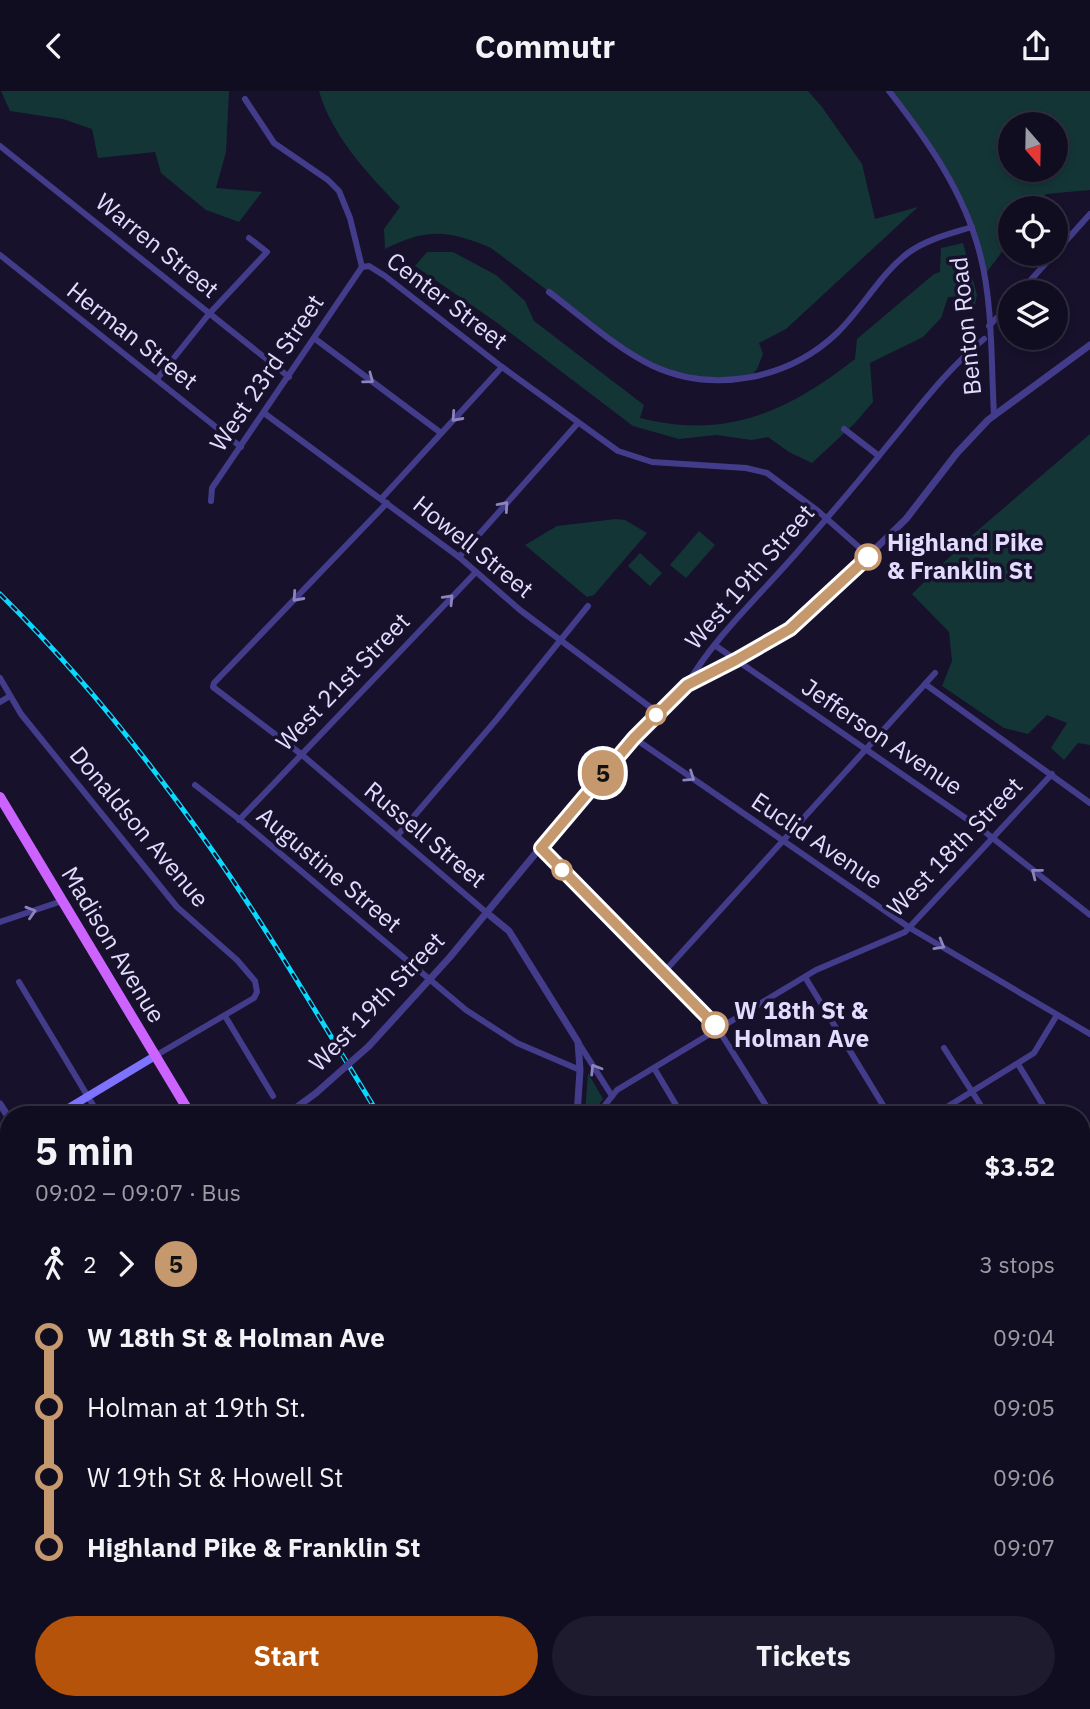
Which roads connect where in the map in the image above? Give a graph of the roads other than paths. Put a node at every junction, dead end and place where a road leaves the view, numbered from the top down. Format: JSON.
{"nodes":[{"id":1,"x":889,"y":91,"type":"edge"},
{"id":2,"x":245,"y":99,"type":"dead end"},
{"id":3,"x":0,"y":146,"type":"edge"},
{"id":4,"x":1090,"y":214,"type":"edge"},
{"id":5,"x":972,"y":227,"type":"junction"},
{"id":6,"x":249,"y":237,"type":"dead end"},
{"id":7,"x":1068,"y":239,"type":"edge"},
{"id":8,"x":0,"y":255,"type":"edge"},
{"id":9,"x":1043,"y":266,"type":"edge"},
{"id":10,"x":362,"y":267,"type":"junction"},
{"id":11,"x":1031,"y":280,"type":"edge"},
{"id":12,"x":548,"y":292,"type":"dead end"},
{"id":13,"x":209,"y":314,"type":"junction"},
{"id":14,"x":998,"y":317,"type":"edge"},
{"id":15,"x":989,"y":326,"type":"junction"},
{"id":16,"x":314,"y":338,"type":"junction"},
{"id":17,"x":984,"y":339,"type":"dead end"},
{"id":18,"x":1090,"y":345,"type":"edge"},
{"id":19,"x":502,"y":367,"type":"junction"},
{"id":20,"x":289,"y":377,"type":"junction"},
{"id":21,"x":157,"y":379,"type":"junction"},
{"id":22,"x":264,"y":413,"type":"junction"},
{"id":23,"x":994,"y":415,"type":"junction"},
{"id":24,"x":578,"y":423,"type":"junction"},
{"id":25,"x":844,"y":429,"type":"dead end"},
{"id":26,"x":441,"y":433,"type":"junction"},
{"id":27,"x":241,"y":447,"type":"junction"},
{"id":28,"x":879,"y":456,"type":"junction"},
{"id":29,"x":211,"y":501,"type":"dead end"},
{"id":30,"x":384,"y":501,"type":"junction"},
{"id":31,"x":826,"y":519,"type":"junction"},
{"id":32,"x":869,"y":556,"type":"junction"},
{"id":33,"x":459,"y":557,"type":"junction"},
{"id":34,"x":476,"y":572,"type":"junction"},
{"id":35,"x":588,"y":606,"type":"dead end"},
{"id":36,"x":561,"y":641,"type":"junction"},
{"id":37,"x":716,"y":646,"type":"junction"},
{"id":38,"x":736,"y":660,"type":"junction"},
{"id":39,"x":935,"y":673,"type":"dead end"},
{"id":40,"x":0,"y":678,"type":"edge"},
{"id":41,"x":925,"y":684,"type":"junction"},
{"id":42,"x":687,"y":685,"type":"junction"},
{"id":43,"x":10,"y":696,"type":"junction"},
{"id":44,"x":0,"y":702,"type":"edge"},
{"id":45,"x":658,"y":713,"type":"junction"},
{"id":46,"x":634,"y":738,"type":"junction"},
{"id":47,"x":866,"y":749,"type":"junction"},
{"id":48,"x":301,"y":754,"type":"junction"},
{"id":49,"x":1052,"y":773,"type":"junction"},
{"id":50,"x":195,"y":785,"type":"dead end"},
{"id":51,"x":0,"y":797,"type":"edge"},
{"id":52,"x":1090,"y":803,"type":"edge"},
{"id":53,"x":239,"y":820,"type":"junction"},
{"id":54,"x":397,"y":836,"type":"junction"},
{"id":55,"x":993,"y":840,"type":"junction"},
{"id":56,"x":782,"y":841,"type":"junction"},
{"id":57,"x":541,"y":848,"type":"junction"},
{"id":58,"x":62,"y":901,"type":"junction"},
{"id":59,"x":487,"y":913,"type":"junction"},
{"id":60,"x":1090,"y":915,"type":"edge"},
{"id":61,"x":0,"y":922,"type":"edge"},
{"id":62,"x":910,"y":928,"type":"junction"},
{"id":63,"x":664,"y":972,"type":"junction"},
{"id":64,"x":804,"y":977,"type":"junction"},
{"id":65,"x":429,"y":979,"type":"junction"},
{"id":66,"x":19,"y":982,"type":"dead end"},
{"id":67,"x":1058,"y":1015,"type":"junction"},
{"id":68,"x":225,"y":1016,"type":"junction"},
{"id":69,"x":718,"y":1029,"type":"junction"},
{"id":70,"x":1090,"y":1034,"type":"edge"},
{"id":71,"x":578,"y":1042,"type":"junction"},
{"id":72,"x":944,"y":1048,"type":"dead end"},
{"id":73,"x":155,"y":1056,"type":"junction"},
{"id":74,"x":1018,"y":1064,"type":"junction"},
{"id":75,"x":654,"y":1068,"type":"junction"},
{"id":76,"x":580,"y":1070,"type":"junction"},
{"id":77,"x":973,"y":1091,"type":"junction"},
{"id":78,"x":88,"y":1096,"type":"junction"},
{"id":79,"x":273,"y":1096,"type":"dead end"},
{"id":80,"x":612,"y":1096,"type":"junction"},
{"id":81,"x":72,"y":1106,"type":"edge"},
{"id":82,"x":94,"y":1106,"type":"edge"},
{"id":83,"x":186,"y":1106,"type":"edge"},
{"id":84,"x":298,"y":1106,"type":"edge"},
{"id":85,"x":578,"y":1106,"type":"edge"},
{"id":86,"x":604,"y":1106,"type":"edge"},
{"id":87,"x":677,"y":1106,"type":"edge"},
{"id":88,"x":766,"y":1106,"type":"edge"},
{"id":89,"x":883,"y":1106,"type":"edge"},
{"id":90,"x":949,"y":1106,"type":"edge"},
{"id":91,"x":982,"y":1106,"type":"edge"},
{"id":92,"x":1044,"y":1106,"type":"edge"}],
"edges":[{"from":1,"to":5,"type":"street","name":"Benton Road"},
{"from":2,"to":10,"type":"street","name":"Center Street"},
{"from":3,"to":13,"type":"street","name":"Warren Street"},
{"from":4,"to":7,"type":"street"},
{"from":5,"to":12,"type":"street"},
{"from":5,"to":15,"type":"street","name":"Benton Road"},
{"from":6,"to":13,"type":"street"},
{"from":8,"to":21,"type":"street","name":"Herman Street"},
{"from":9,"to":11,"type":"street"},
{"from":10,"to":16,"type":"street","name":"West 23rd Street"},
{"from":10,"to":19,"type":"street","name":"Center Street"},
{"from":13,"to":20,"type":"street","name":"Warren Street"},
{"from":13,"to":21,"type":"street"},
{"from":14,"to":15,"type":"street"},
{"from":15,"to":23,"type":"street","name":"Benton Road"},
{"from":16,"to":20,"type":"street","name":"West 23rd Street"},
{"from":16,"to":26,"type":"street","one_way":true},
{"from":17,"to":28,"type":"street","name":"West 19th Street"},
{"from":18,"to":23,"type":"street"},
{"from":19,"to":24,"type":"street","name":"Center Street"},
{"from":19,"to":26,"type":"street","one_way":true},
{"from":20,"to":22,"type":"street","name":"West 23rd Street"},
{"from":21,"to":27,"type":"street","name":"Herman Street"},
{"from":22,"to":27,"type":"street","name":"West 23rd Street"},
{"from":22,"to":30,"type":"street","name":"Howell Street"},
{"from":23,"to":32,"type":"street"},
{"from":24,"to":31,"type":"street","name":"Center Street"},
{"from":33,"to":24,"type":"street","one_way":true},
{"from":25,"to":28,"type":"street"},
{"from":26,"to":30,"type":"street"},
{"from":27,"to":29,"type":"street","name":"West 23rd Street"},
{"from":28,"to":31,"type":"street","name":"West 19th Street"},
{"from":30,"to":33,"type":"street","name":"Howell Street"},
{"from":30,"to":48,"type":"street","name":"Russell Street","one_way":true},
{"from":31,"to":32,"type":"street","name":"Center Street"},
{"from":31,"to":37,"type":"street","name":"West 19th Street"},
{"from":32,"to":38,"type":"street"},
{"from":33,"to":34,"type":"street","name":"Howell Street"},
{"from":34,"to":36,"type":"street","name":"Howell Street"},
{"from":48,"to":34,"type":"street","name":"West 21st Street","one_way":true},
{"from":35,"to":36,"type":"street"},
{"from":36,"to":45,"type":"street","name":"Howell Street"},
{"from":36,"to":54,"type":"street"},
{"from":37,"to":38,"type":"street","name":"Jefferson Avenue"},
{"from":37,"to":42,"type":"street","name":"West 19th Street"},
{"from":38,"to":42,"type":"street"},
{"from":38,"to":47,"type":"street","name":"Jefferson Avenue"},
{"from":39,"to":41,"type":"street"},
{"from":40,"to":43,"type":"street","name":"Donaldson Avenue"},
{"from":41,"to":47,"type":"street"},
{"from":41,"to":49,"type":"street"},
{"from":42,"to":45,"type":"street","name":"West 19th Street"},
{"from":43,"to":44,"type":"street"},
{"from":43,"to":68,"type":"street","name":"Donaldson Avenue"},
{"from":45,"to":46,"type":"street","name":"West 19th Street"},
{"from":46,"to":56,"type":"street","name":"Euclid Avenue","one_way":true},
{"from":46,"to":57,"type":"street","name":"West 19th Street"},
{"from":47,"to":55,"type":"street","name":"Jefferson Avenue"},
{"from":47,"to":56,"type":"street"},
{"from":48,"to":53,"type":"street","name":"West 21st Street"},
{"from":48,"to":54,"type":"street","name":"Russell Street"},
{"from":49,"to":52,"type":"street"},
{"from":49,"to":55,"type":"street","name":"West 18th Street"},
{"from":50,"to":53,"type":"street","name":"Augustine Street"},
{"from":51,"to":58,"type":"main road","name":"Madison Avenue"},
{"from":53,"to":65,"type":"street","name":"Augustine Street"},
{"from":54,"to":59,"type":"street","name":"Russell Street"},
{"from":60,"to":55,"type":"street","name":"Jefferson Avenue","one_way":true},
{"from":55,"to":62,"type":"street","name":"West 18th Street"},
{"from":56,"to":62,"type":"street","name":"Euclid Avenue"},
{"from":56,"to":63,"type":"street"},
{"from":57,"to":59,"type":"street","name":"West 19th Street"},
{"from":57,"to":63,"type":"street"},
{"from":61,"to":58,"type":"street","one_way":true},
{"from":58,"to":73,"type":"main road","name":"Madison Avenue"},
{"from":59,"to":65,"type":"street","name":"West 19th Street"},
{"from":59,"to":71,"type":"street","name":"Russell Street"},
{"from":62,"to":64,"type":"street","name":"West 18th Street"},
{"from":62,"to":67,"type":"street","name":"Euclid Avenue","one_way":true},
{"from":63,"to":69,"type":"street"},
{"from":64,"to":69,"type":"street","name":"West 18th Street"},
{"from":64,"to":89,"type":"street"},
{"from":65,"to":76,"type":"street","name":"Augustine Street"},
{"from":65,"to":84,"type":"street","name":"West 19th Street","bridge":true},
{"from":66,"to":78,"type":"street"},
{"from":67,"to":70,"type":"street","name":"Euclid Avenue"},
{"from":67,"to":74,"type":"street"},
{"from":68,"to":73,"type":"street"},
{"from":68,"to":79,"type":"street"},
{"from":69,"to":75,"type":"street","name":"West 18th Street"},
{"from":69,"to":88,"type":"street"},
{"from":71,"to":76,"type":"street","name":"Russell Street"},
{"from":80,"to":71,"type":"street","name":"Russell Street","one_way":true},
{"from":72,"to":77,"type":"street"},
{"from":73,"to":78,"type":"main road"},
{"from":73,"to":83,"type":"main road","name":"Madison Avenue"},
{"from":74,"to":77,"type":"street"},
{"from":74,"to":92,"type":"street"},
{"from":75,"to":80,"type":"street","name":"West 18th Street"},
{"from":75,"to":87,"type":"street"},
{"from":76,"to":85,"type":"street","name":"Russell Street"},
{"from":77,"to":90,"type":"street"},
{"from":77,"to":91,"type":"street"},
{"from":78,"to":81,"type":"main road"},
{"from":78,"to":82,"type":"street"},
{"from":80,"to":86,"type":"street","name":"West 18th Street"}]}
